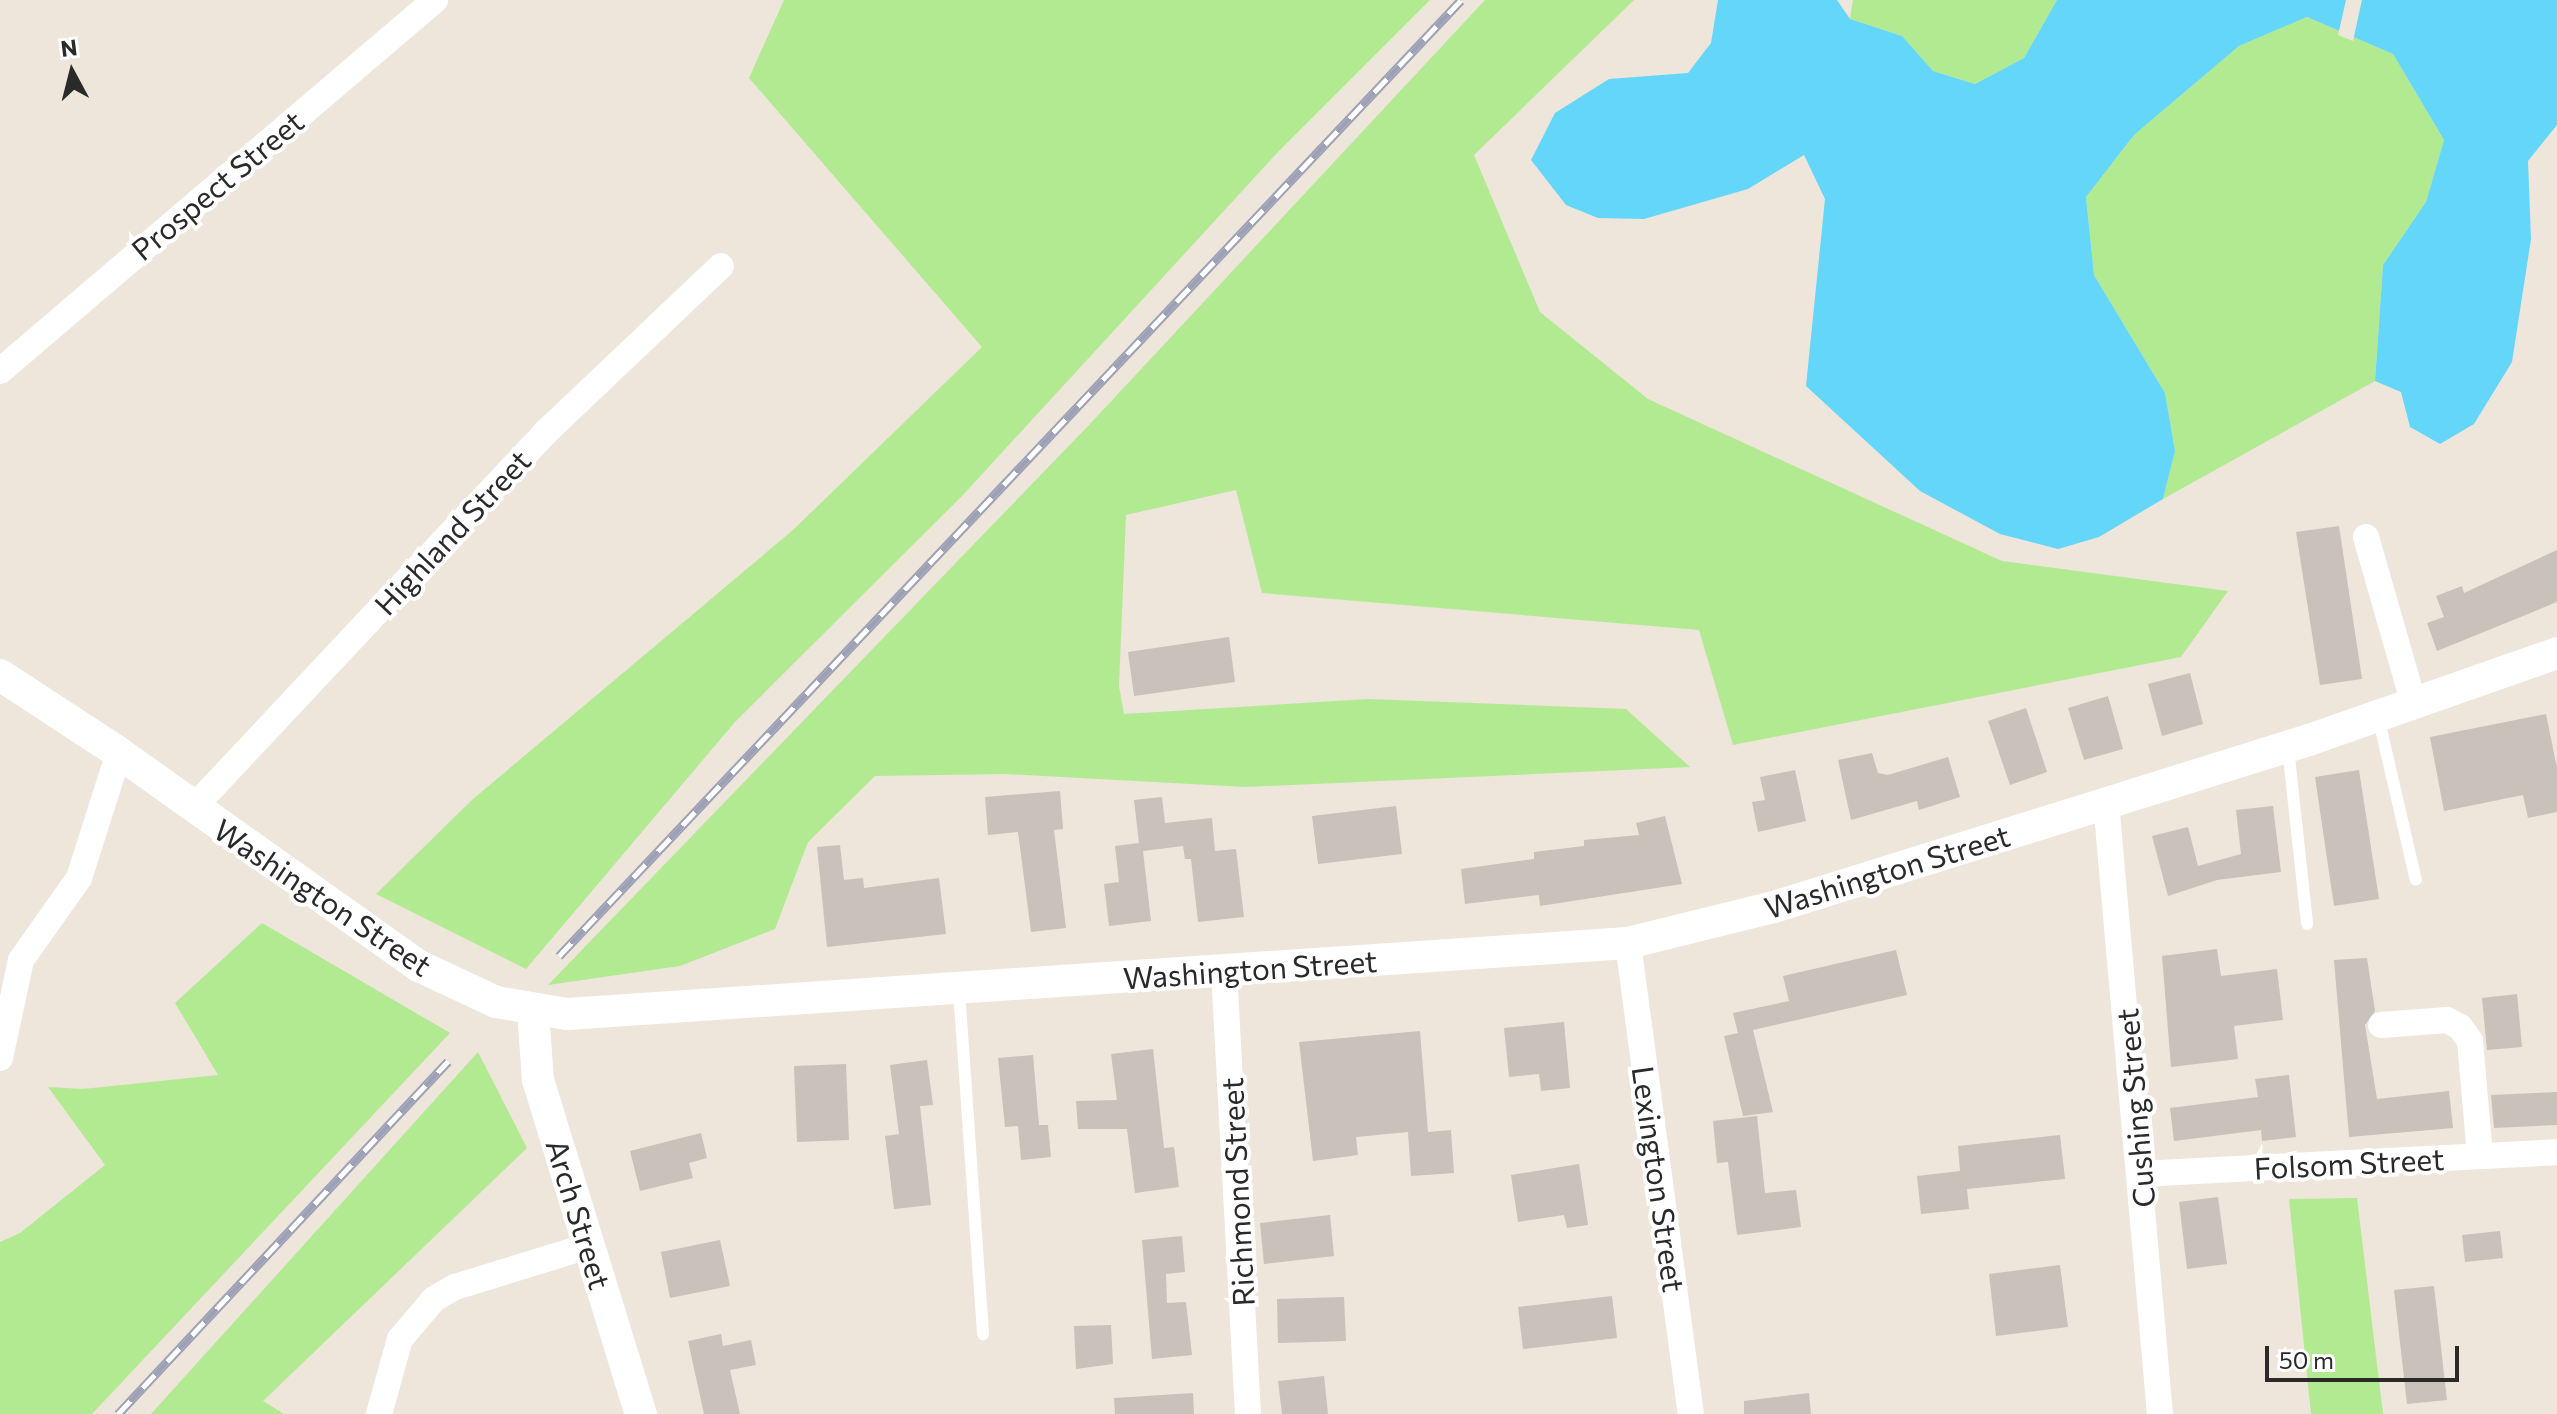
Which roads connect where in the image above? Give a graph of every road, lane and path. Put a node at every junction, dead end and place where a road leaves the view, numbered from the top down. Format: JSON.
{"nodes":[{"id":1,"x":435,"y":0,"type":"edge"},
{"id":2,"x":721,"y":266,"type":"dead end"},
{"id":3,"x":0,"y":371,"type":"edge"},
{"id":4,"x":2366,"y":537,"type":"dead end"},
{"id":5,"x":2557,"y":653,"type":"edge"},
{"id":6,"x":0,"y":675,"type":"edge"},
{"id":7,"x":2414,"y":704,"type":"junction"},
{"id":8,"x":2378,"y":716,"type":"junction"},
{"id":9,"x":119,"y":753,"type":"junction"},
{"id":10,"x":2289,"y":760,"type":"junction"},
{"id":11,"x":2106,"y":802,"type":"junction"},
{"id":12,"x":193,"y":808,"type":"junction"},
{"id":13,"x":2416,"y":880,"type":"dead end"},
{"id":14,"x":2307,"y":924,"type":"dead end"},
{"id":15,"x":1628,"y":943,"type":"junction"},
{"id":16,"x":1224,"y":971,"type":"junction"},
{"id":17,"x":959,"y":989,"type":"junction"},
{"id":18,"x":533,"y":1011,"type":"junction"},
{"id":19,"x":2381,"y":1025,"type":"dead end"},
{"id":20,"x":0,"y":1058,"type":"edge"},
{"id":21,"x":2557,"y":1152,"type":"edge"},
{"id":22,"x":2480,"y":1156,"type":"junction"},
{"id":23,"x":2140,"y":1174,"type":"junction"},
{"id":24,"x":588,"y":1246,"type":"junction"},
{"id":25,"x":983,"y":1334,"type":"dead end"},
{"id":26,"x":379,"y":1414,"type":"edge"},
{"id":27,"x":641,"y":1414,"type":"edge"},
{"id":28,"x":1248,"y":1414,"type":"edge"},
{"id":29,"x":1691,"y":1414,"type":"edge"},
{"id":30,"x":2160,"y":1414,"type":"edge"}],
"edges":[{"from":1,"to":3,"type":"street","name":"Prospect Street"},
{"from":2,"to":12,"type":"street","name":"Highland Street"},
{"from":4,"to":7,"type":"street"},
{"from":5,"to":7,"type":"street","name":"Washington Street"},
{"from":6,"to":9,"type":"street","name":"Washington Street"},
{"from":7,"to":8,"type":"street","name":"Washington Street"},
{"from":8,"to":10,"type":"street","name":"Washington Street"},
{"from":8,"to":13,"type":"lane"},
{"from":9,"to":12,"type":"street","name":"Washington Street"},
{"from":9,"to":20,"type":"street"},
{"from":10,"to":11,"type":"street","name":"Washington Street"},
{"from":10,"to":14,"type":"lane"},
{"from":11,"to":15,"type":"street","name":"Washington Street"},
{"from":11,"to":23,"type":"street","name":"Cushing Street"},
{"from":12,"to":18,"type":"street","name":"Washington Street"},
{"from":15,"to":16,"type":"street","name":"Washington Street"},
{"from":15,"to":29,"type":"street","name":"Lexington Street"},
{"from":16,"to":17,"type":"street","name":"Washington Street"},
{"from":16,"to":28,"type":"street","name":"Richmond Street"},
{"from":17,"to":18,"type":"street","name":"Washington Street"},
{"from":17,"to":25,"type":"lane"},
{"from":18,"to":24,"type":"street","name":"Arch Street"},
{"from":19,"to":22,"type":"street"},
{"from":21,"to":22,"type":"street","name":"Folsom Street"},
{"from":22,"to":23,"type":"street","name":"Folsom Street"},
{"from":23,"to":30,"type":"street","name":"Cushing Street"},
{"from":24,"to":26,"type":"street"},
{"from":24,"to":27,"type":"street","name":"Arch Street"}]}
